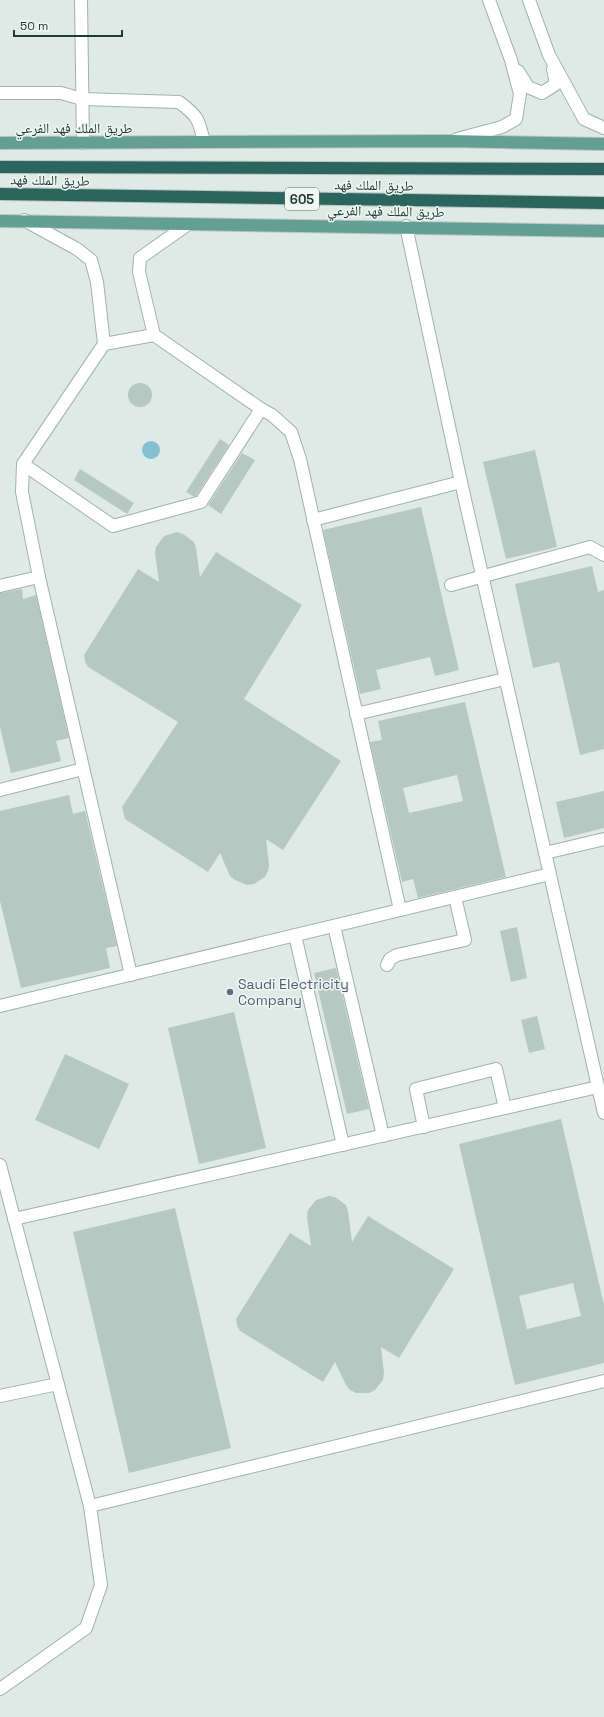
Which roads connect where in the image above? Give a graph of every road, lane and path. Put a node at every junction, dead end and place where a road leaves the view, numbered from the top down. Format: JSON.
{"nodes":[{"id":1,"x":81,"y":0,"type":"edge"},
{"id":2,"x":489,"y":0,"type":"edge"},
{"id":3,"x":529,"y":0,"type":"edge"},
{"id":4,"x":549,"y":54,"type":"junction"},
{"id":5,"x":511,"y":60,"type":"junction"},
{"id":6,"x":0,"y":94,"type":"edge"},
{"id":7,"x":82,"y":99,"type":"junction"},
{"id":8,"x":604,"y":128,"type":"edge"},
{"id":9,"x":450,"y":141,"type":"junction"},
{"id":10,"x":204,"y":142,"type":"junction"},
{"id":11,"x":0,"y":143,"type":"edge"},
{"id":12,"x":83,"y":143,"type":"junction"},
{"id":13,"x":604,"y":144,"type":"edge"},
{"id":14,"x":0,"y":167,"type":"edge"},
{"id":15,"x":604,"y":170,"type":"edge"},
{"id":16,"x":0,"y":194,"type":"edge"},
{"id":17,"x":604,"y":203,"type":"edge"},
{"id":18,"x":24,"y":220,"type":"junction"},
{"id":19,"x":0,"y":221,"type":"edge"},
{"id":20,"x":187,"y":225,"type":"junction"},
{"id":21,"x":406,"y":226,"type":"junction"},
{"id":22,"x":604,"y":231,"type":"edge"},
{"id":23,"x":154,"y":335,"type":"junction"},
{"id":24,"x":104,"y":344,"type":"junction"},
{"id":25,"x":261,"y":409,"type":"junction"},
{"id":26,"x":23,"y":464,"type":"junction"},
{"id":27,"x":461,"y":482,"type":"junction"},
{"id":28,"x":312,"y":520,"type":"junction"},
{"id":29,"x":604,"y":555,"type":"edge"},
{"id":30,"x":39,"y":576,"type":"junction"},
{"id":31,"x":482,"y":576,"type":"junction"},
{"id":32,"x":451,"y":585,"type":"dead end"},
{"id":33,"x":0,"y":586,"type":"edge"},
{"id":34,"x":506,"y":679,"type":"junction"},
{"id":35,"x":356,"y":714,"type":"junction"},
{"id":36,"x":83,"y":769,"type":"junction"},
{"id":37,"x":0,"y":790,"type":"edge"},
{"id":38,"x":604,"y":839,"type":"edge"},
{"id":39,"x":545,"y":853,"type":"junction"},
{"id":40,"x":550,"y":874,"type":"junction"},
{"id":41,"x":455,"y":897,"type":"junction"},
{"id":42,"x":400,"y":910,"type":"junction"},
{"id":43,"x":334,"y":926,"type":"junction"},
{"id":44,"x":294,"y":936,"type":"junction"},
{"id":45,"x":388,"y":966,"type":"dead end"},
{"id":46,"x":130,"y":975,"type":"junction"},
{"id":47,"x":0,"y":1006,"type":"edge"},
{"id":48,"x":598,"y":1086,"type":"junction"},
{"id":49,"x":505,"y":1108,"type":"junction"},
{"id":50,"x":604,"y":1113,"type":"edge"},
{"id":51,"x":424,"y":1126,"type":"junction"},
{"id":52,"x":383,"y":1136,"type":"junction"},
{"id":53,"x":343,"y":1146,"type":"junction"},
{"id":54,"x":0,"y":1165,"type":"edge"},
{"id":55,"x":14,"y":1219,"type":"junction"},
{"id":56,"x":604,"y":1381,"type":"edge"},
{"id":57,"x":58,"y":1384,"type":"junction"},
{"id":58,"x":0,"y":1396,"type":"edge"},
{"id":59,"x":90,"y":1506,"type":"junction"},
{"id":60,"x":0,"y":1689,"type":"edge"}],
"edges":[{"from":1,"to":7,"type":"street"},
{"from":2,"to":5,"type":"street"},
{"from":3,"to":4,"type":"street"},
{"from":4,"to":5,"type":"street"},
{"from":4,"to":8,"type":"street"},
{"from":5,"to":9,"type":"street"},
{"from":6,"to":7,"type":"street"},
{"from":7,"to":10,"type":"street"},
{"from":7,"to":12,"type":"street"},
{"from":9,"to":10,"type":"main road","name":"طريق الملك فهد الفرعي"},
{"from":9,"to":13,"type":"main road","name":"طريق الملك فهد الفرعي"},
{"from":10,"to":12,"type":"main road","name":"طريق الملك فهد الفرعي"},
{"from":11,"to":12,"type":"main road","name":"طريق الملك فهد الفرعي"},
{"from":14,"to":15,"type":"highway","name":"طريق الملك فهد","number":"605"},
{"from":16,"to":17,"type":"highway","name":"طريق الملك فهد","number":"605"},
{"from":18,"to":19,"type":"main road","name":"طريق الملك فهد الفرعي"},
{"from":18,"to":20,"type":"main road","name":"طريق الملك فهد الفرعي"},
{"from":18,"to":24,"type":"street"},
{"from":20,"to":21,"type":"main road","name":"طريق الملك فهد الفرعي"},
{"from":20,"to":23,"type":"street"},
{"from":21,"to":22,"type":"main road","name":"طريق الملك فهد الفرعي"},
{"from":21,"to":27,"type":"street"},
{"from":23,"to":24,"type":"street"},
{"from":23,"to":25,"type":"street"},
{"from":24,"to":26,"type":"street"},
{"from":25,"to":26,"type":"street"},
{"from":25,"to":28,"type":"street"},
{"from":26,"to":30,"type":"street"},
{"from":27,"to":28,"type":"street"},
{"from":27,"to":31,"type":"street"},
{"from":28,"to":35,"type":"street"},
{"from":29,"to":31,"type":"street"},
{"from":30,"to":33,"type":"street"},
{"from":30,"to":36,"type":"street"},
{"from":31,"to":32,"type":"street"},
{"from":31,"to":34,"type":"street"},
{"from":34,"to":35,"type":"street"},
{"from":34,"to":39,"type":"street"},
{"from":35,"to":42,"type":"street"},
{"from":36,"to":37,"type":"street"},
{"from":36,"to":46,"type":"street"},
{"from":38,"to":39,"type":"street"},
{"from":39,"to":40,"type":"street"},
{"from":40,"to":41,"type":"street"},
{"from":40,"to":48,"type":"street"},
{"from":41,"to":42,"type":"street"},
{"from":41,"to":45,"type":"street"},
{"from":42,"to":43,"type":"street"},
{"from":43,"to":44,"type":"street"},
{"from":43,"to":52,"type":"street"},
{"from":44,"to":46,"type":"street"},
{"from":44,"to":53,"type":"street"},
{"from":46,"to":47,"type":"street"},
{"from":48,"to":49,"type":"street"},
{"from":48,"to":50,"type":"street"},
{"from":49,"to":51,"type":"street"},
{"from":49,"to":51,"type":"street"},
{"from":51,"to":52,"type":"street"},
{"from":52,"to":53,"type":"street"},
{"from":53,"to":55,"type":"street"},
{"from":54,"to":55,"type":"street"},
{"from":55,"to":57,"type":"street"},
{"from":56,"to":59,"type":"street"},
{"from":57,"to":58,"type":"street"},
{"from":57,"to":59,"type":"street"},
{"from":59,"to":60,"type":"street"}]}
